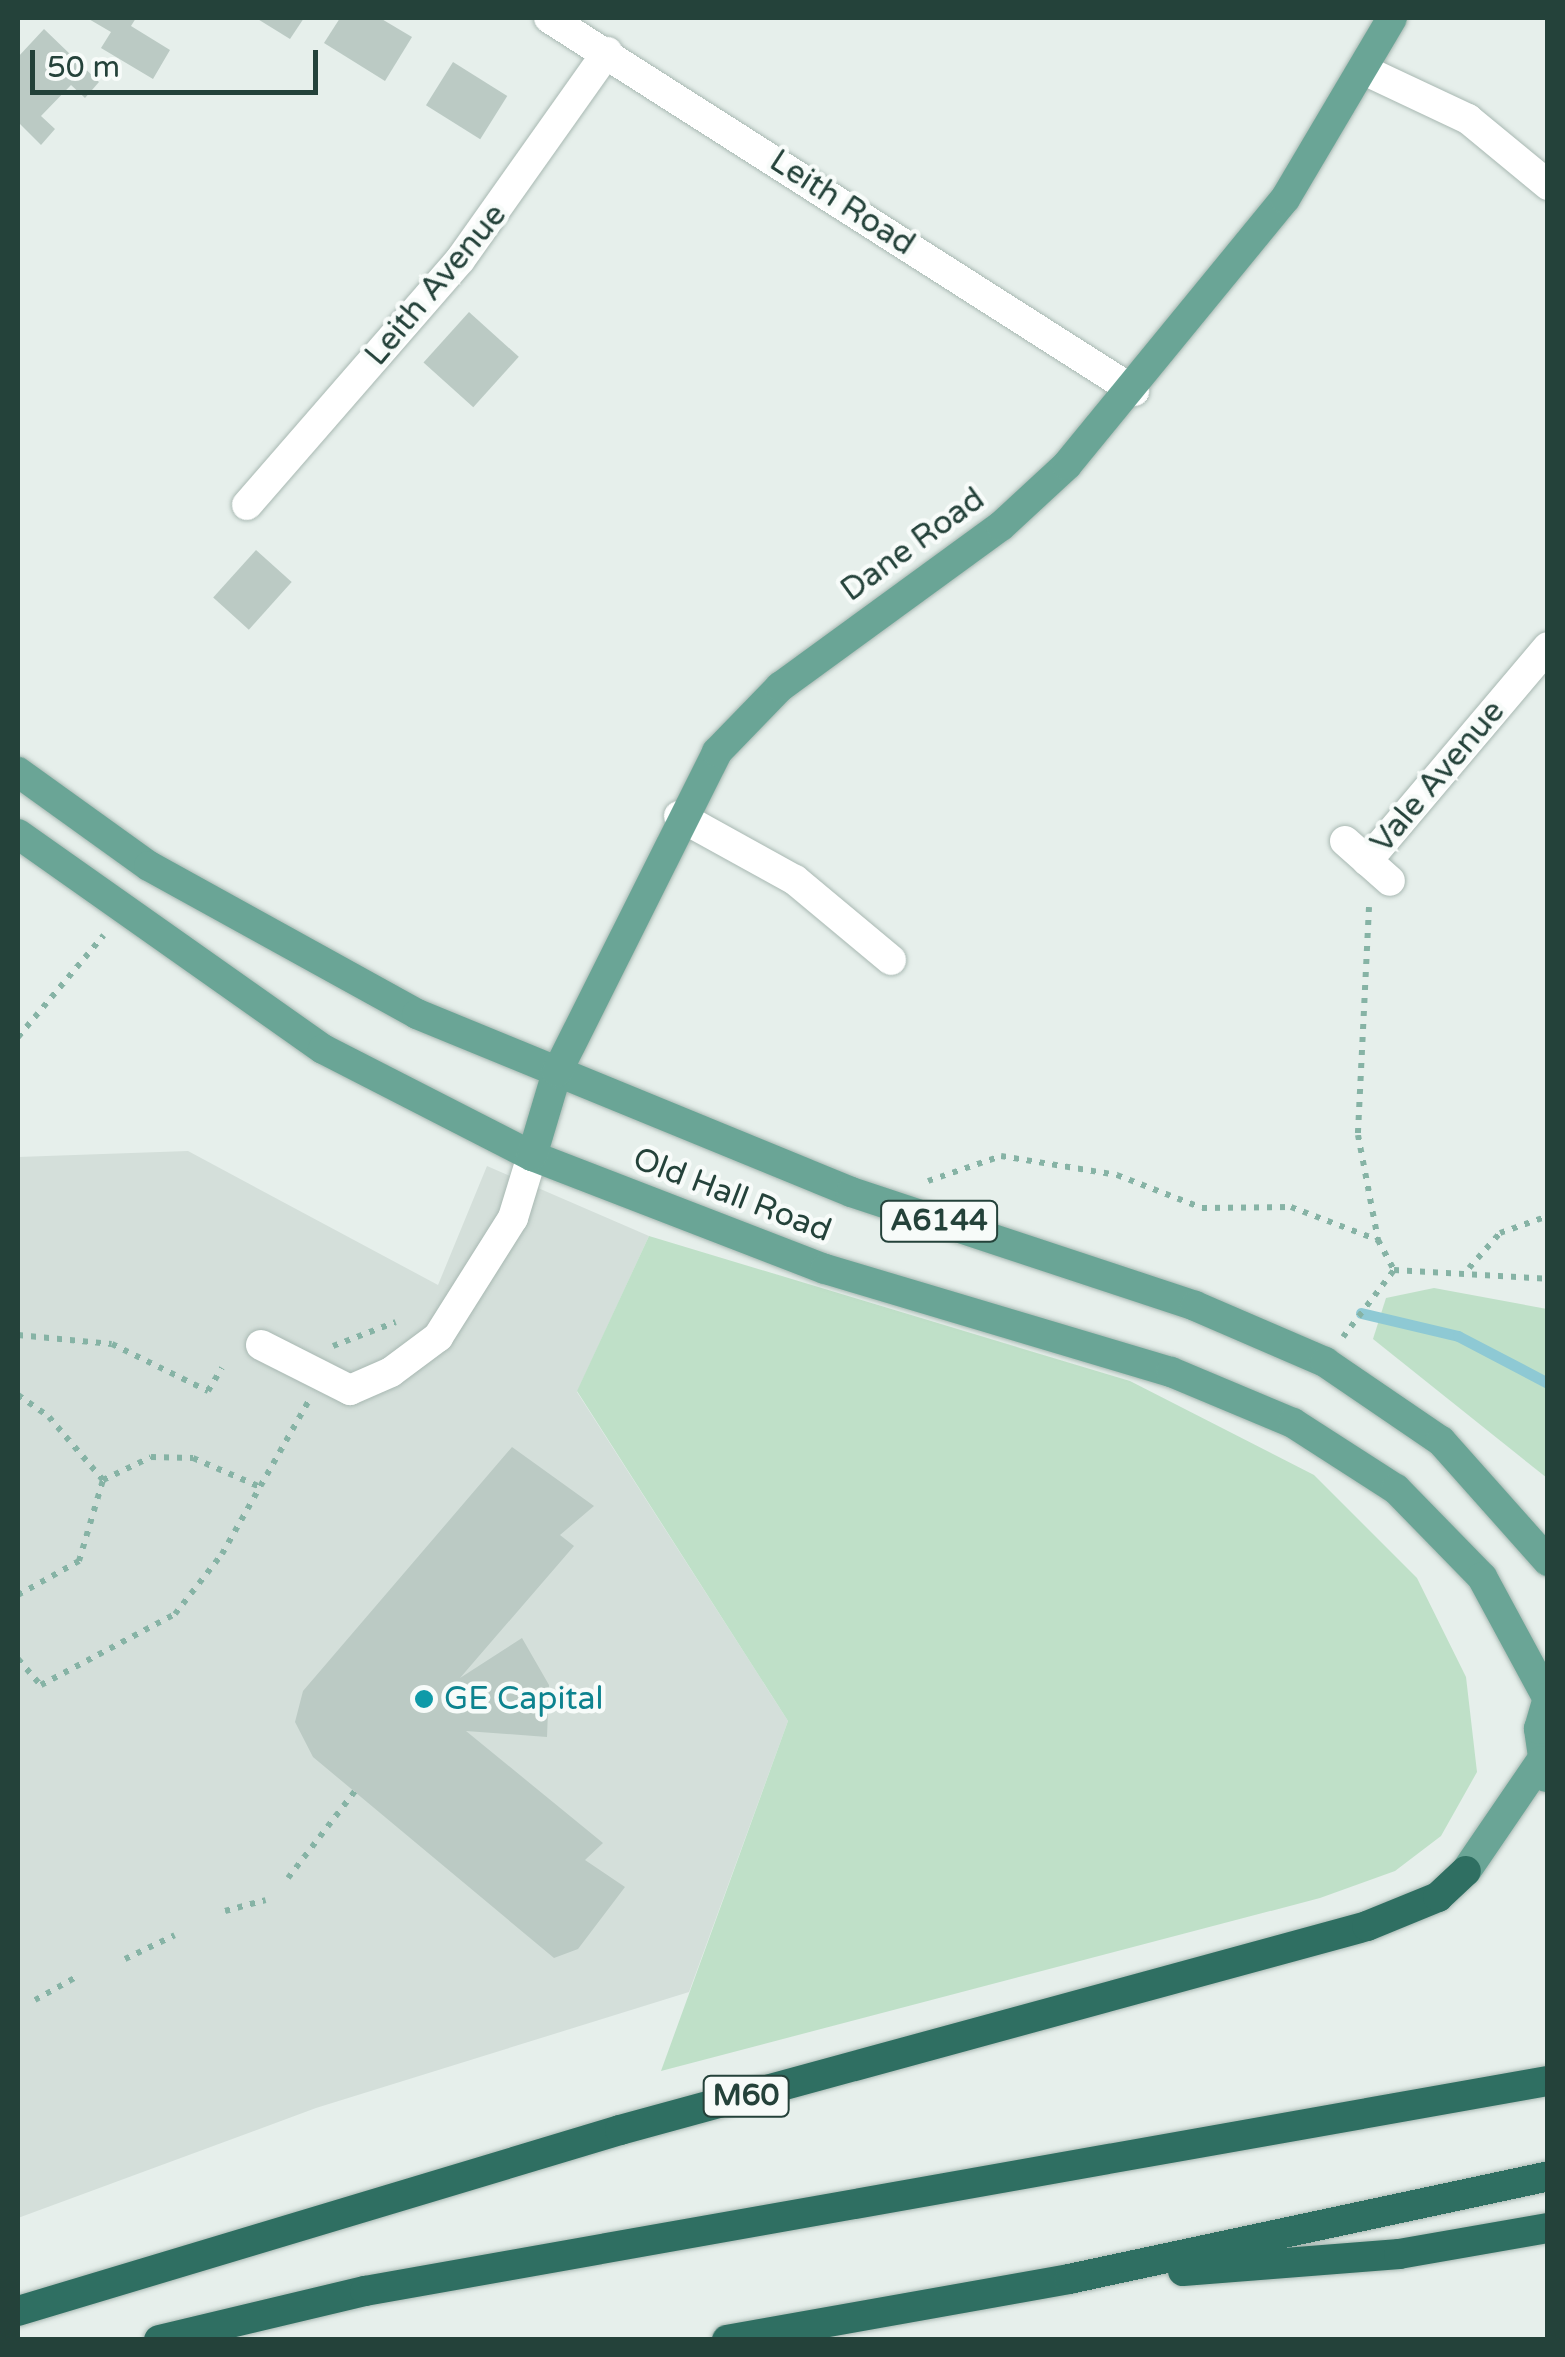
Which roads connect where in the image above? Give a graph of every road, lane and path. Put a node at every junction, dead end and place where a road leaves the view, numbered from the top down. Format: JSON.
{"nodes":[{"id":1,"x":549,"y":18,"type":"edge"},
{"id":2,"x":1392,"y":18,"type":"edge"},
{"id":3,"x":607,"y":52,"type":"junction"},
{"id":4,"x":1366,"y":71,"type":"junction"},
{"id":5,"x":1548,"y":186,"type":"edge"},
{"id":6,"x":1134,"y":391,"type":"junction"},
{"id":7,"x":248,"y":505,"type":"dead end"},
{"id":8,"x":1548,"y":647,"type":"edge"},
{"id":9,"x":18,"y":772,"type":"edge"},
{"id":10,"x":680,"y":816,"type":"junction"},
{"id":11,"x":18,"y":834,"type":"edge"},
{"id":12,"x":1368,"y":861,"type":"joint"},
{"id":13,"x":126,"y":912,"type":"junction"},
{"id":14,"x":891,"y":960,"type":"dead end"},
{"id":15,"x":18,"y":1037,"type":"edge"},
{"id":16,"x":557,"y":1072,"type":"junction"},
{"id":17,"x":532,"y":1156,"type":"junction"},
{"id":18,"x":928,"y":1181,"type":"dead end"},
{"id":19,"x":1548,"y":1216,"type":"edge"},
{"id":20,"x":1378,"y":1240,"type":"junction"},
{"id":21,"x":1468,"y":1269,"type":"junction"},
{"id":22,"x":1394,"y":1270,"type":"junction"},
{"id":23,"x":1548,"y":1280,"type":"edge"},
{"id":24,"x":18,"y":1335,"type":"edge"},
{"id":25,"x":261,"y":1345,"type":"dead end"},
{"id":26,"x":1324,"y":1362,"type":"junction"},
{"id":27,"x":222,"y":1368,"type":"dead end"},
{"id":28,"x":321,"y":1374,"type":"junction"},
{"id":29,"x":18,"y":1396,"type":"edge"},
{"id":30,"x":102,"y":1480,"type":"junction"},
{"id":31,"x":258,"y":1486,"type":"junction"},
{"id":32,"x":1548,"y":1561,"type":"edge"},
{"id":33,"x":18,"y":1595,"type":"edge"},
{"id":34,"x":18,"y":1659,"type":"edge"},
{"id":35,"x":1547,"y":1697,"type":"edge"},
{"id":36,"x":1544,"y":1770,"type":"edge"},
{"id":37,"x":354,"y":1791,"type":"dead end"},
{"id":38,"x":1466,"y":1871,"type":"joint"},
{"id":39,"x":288,"y":1878,"type":"dead end"},
{"id":40,"x":266,"y":1900,"type":"dead end"},
{"id":41,"x":225,"y":1911,"type":"dead end"},
{"id":42,"x":176,"y":1935,"type":"dead end"},
{"id":43,"x":125,"y":1959,"type":"dead end"},
{"id":44,"x":80,"y":1975,"type":"dead end"},
{"id":45,"x":35,"y":2000,"type":"dead end"},
{"id":46,"x":1548,"y":2081,"type":"edge"},
{"id":47,"x":1548,"y":2176,"type":"edge"},
{"id":48,"x":1548,"y":2228,"type":"edge"},
{"id":49,"x":1069,"y":2279,"type":"junction"},
{"id":50,"x":18,"y":2311,"type":"edge"},
{"id":51,"x":159,"y":2340,"type":"edge"},
{"id":52,"x":727,"y":2340,"type":"edge"}],
"edges":[{"from":1,"to":3,"type":"street","name":"Leith Road"},
{"from":2,"to":4,"type":"main road","name":"Dane Road"},
{"from":3,"to":6,"type":"street","name":"Leith Road"},
{"from":3,"to":7,"type":"street","name":"Leith Avenue"},
{"from":4,"to":5,"type":"street"},
{"from":4,"to":6,"type":"main road","name":"Dane Road"},
{"from":6,"to":10,"type":"main road","name":"Dane Road"},
{"from":8,"to":12,"type":"street","name":"Vale Avenue"},
{"from":9,"to":16,"type":"main road","name":"Old Hall Road","number":"A6144"},
{"from":10,"to":14,"type":"street"},
{"from":10,"to":16,"type":"main road","name":"Dane Road"},
{"from":11,"to":13,"type":"main road","name":"Old Hall Road","number":"A6144"},
{"from":12,"to":20,"type":"path"},
{"from":13,"to":15,"type":"path"},
{"from":13,"to":17,"type":"main road","name":"Old Hall Road","number":"A6144"},
{"from":16,"to":17,"type":"main road","name":"Dane Road"},
{"from":16,"to":26,"type":"main road","name":"Old Hall Road","number":"A6144"},
{"from":17,"to":28,"type":"street"},
{"from":17,"to":35,"type":"main road","name":"Old Hall Road","number":"A6144"},
{"from":18,"to":20,"type":"path"},
{"from":19,"to":21,"type":"path"},
{"from":20,"to":22,"type":"path"},
{"from":21,"to":22,"type":"path"},
{"from":21,"to":23,"type":"path"},
{"from":22,"to":26,"type":"path"},
{"from":24,"to":27,"type":"path"},
{"from":25,"to":28,"type":"street"},
{"from":26,"to":32,"type":"main road","name":"Old Hall Road","number":"A6144"},
{"from":28,"to":31,"type":"path"},
{"from":29,"to":30,"type":"path"},
{"from":30,"to":31,"type":"path"},
{"from":30,"to":33,"type":"path"},
{"from":31,"to":34,"type":"path"},
{"from":35,"to":36,"type":"main road"},
{"from":36,"to":38,"type":"main road"},
{"from":37,"to":39,"type":"path"},
{"from":38,"to":50,"type":"highway","number":"M60"},
{"from":40,"to":41,"type":"path"},
{"from":42,"to":43,"type":"path"},
{"from":44,"to":45,"type":"path"},
{"from":46,"to":51,"type":"highway"},
{"from":47,"to":49,"type":"highway"},
{"from":48,"to":49,"type":"highway"},
{"from":49,"to":52,"type":"highway"}]}
